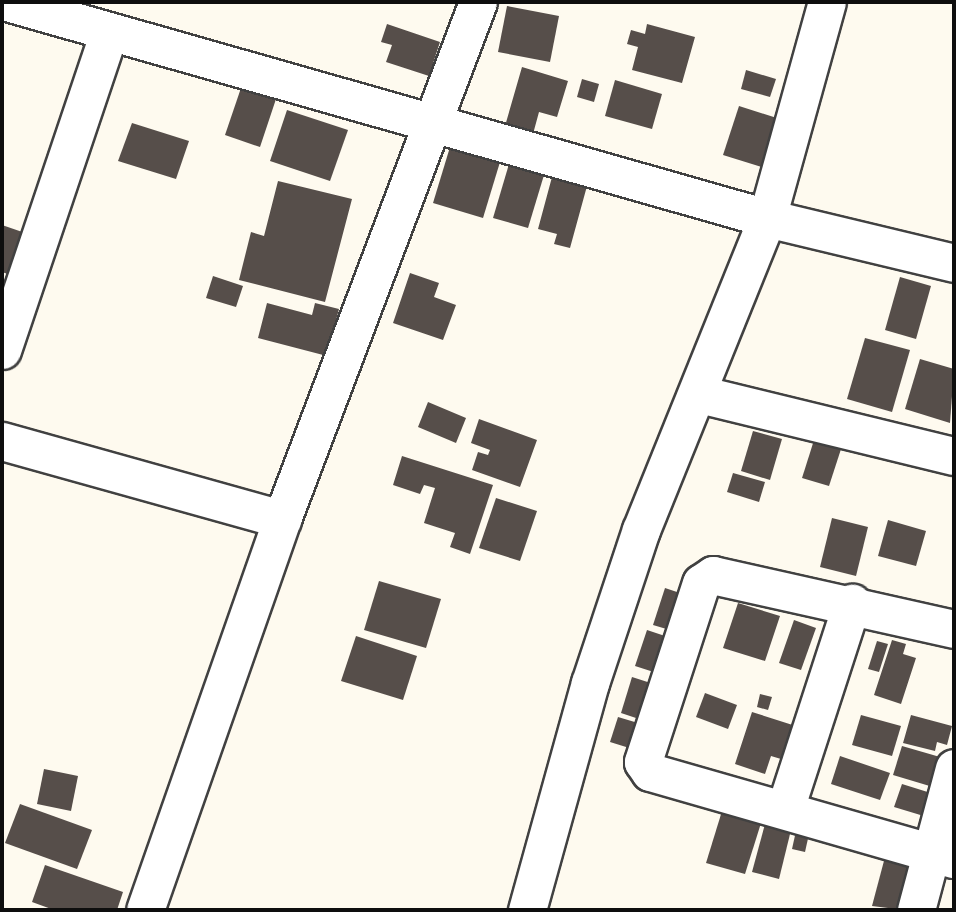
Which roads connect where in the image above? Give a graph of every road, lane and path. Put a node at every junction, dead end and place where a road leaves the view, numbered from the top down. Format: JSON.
{"nodes":[{"id":1,"x":7,"y":2,"type":"edge"},
{"id":2,"x":478,"y":2,"type":"edge"},
{"id":3,"x":827,"y":2,"type":"edge"},
{"id":4,"x":108,"y":32,"type":"junction"},
{"id":5,"x":431,"y":118,"type":"junction"},
{"id":6,"x":767,"y":218,"type":"junction"},
{"id":7,"x":954,"y":263,"type":"edge"},
{"id":8,"x":2,"y":350,"type":"edge"},
{"id":9,"x":699,"y":394,"type":"junction"},
{"id":10,"x":2,"y":441,"type":"edge"},
{"id":11,"x":954,"y":456,"type":"edge"},
{"id":12,"x":282,"y":519,"type":"junction"},
{"id":13,"x":852,"y":603,"type":"junction"},
{"id":14,"x":954,"y":629,"type":"edge"},
{"id":15,"x":954,"y":768,"type":"edge"},
{"id":16,"x":785,"y":809,"type":"junction"},
{"id":17,"x":942,"y":856,"type":"edge"},
{"id":18,"x":145,"y":910,"type":"edge"},
{"id":19,"x":527,"y":910,"type":"edge"},
{"id":20,"x":916,"y":910,"type":"edge"}],
"edges":[{"from":1,"to":4,"type":"street"},
{"from":2,"to":5,"type":"street"},
{"from":3,"to":6,"type":"street"},
{"from":4,"to":5,"type":"street"},
{"from":4,"to":8,"type":"street"},
{"from":5,"to":6,"type":"street"},
{"from":5,"to":12,"type":"street"},
{"from":6,"to":7,"type":"street"},
{"from":6,"to":9,"type":"street"},
{"from":9,"to":11,"type":"street"},
{"from":9,"to":19,"type":"street"},
{"from":10,"to":12,"type":"street"},
{"from":12,"to":18,"type":"street"},
{"from":13,"to":14,"type":"street"},
{"from":13,"to":16,"type":"street"},
{"from":13,"to":16,"type":"street"},
{"from":15,"to":17,"type":"street"},
{"from":16,"to":17,"type":"street"},
{"from":17,"to":20,"type":"street"}]}
